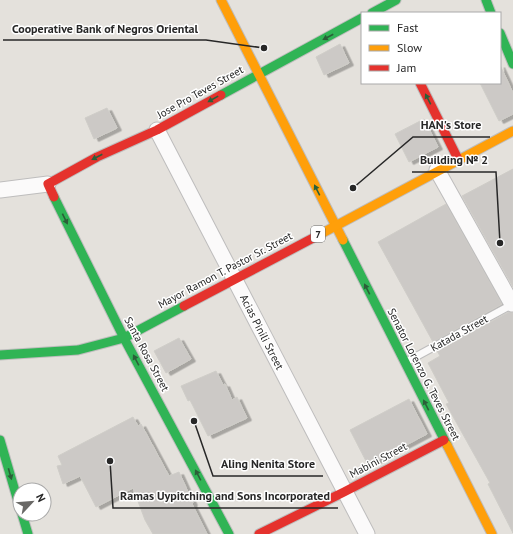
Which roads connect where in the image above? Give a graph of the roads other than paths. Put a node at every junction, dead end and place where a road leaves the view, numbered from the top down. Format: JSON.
{"nodes":[{"id":1,"x":221,"y":0,"type":"edge"},
{"id":2,"x":396,"y":0,"type":"edge"},
{"id":3,"x":486,"y":0,"type":"edge"},
{"id":4,"x":382,"y":7,"type":"edge"},
{"id":5,"x":491,"y":12,"type":"edge"},
{"id":6,"x":361,"y":19,"type":"edge"},
{"id":7,"x":501,"y":35,"type":"edge"},
{"id":8,"x":513,"y":64,"type":"edge"},
{"id":9,"x":258,"y":74,"type":"junction"},
{"id":10,"x":420,"y":84,"type":"edge"},
{"id":11,"x":157,"y":130,"type":"junction"},
{"id":12,"x":513,"y":131,"type":"edge"},
{"id":13,"x":458,"y":159,"type":"junction"},
{"id":14,"x":437,"y":170,"type":"junction"},
{"id":15,"x":48,"y":184,"type":"junction"},
{"id":16,"x":0,"y":190,"type":"edge"},
{"id":17,"x":335,"y":225,"type":"junction"},
{"id":18,"x":234,"y":279,"type":"junction"},
{"id":19,"x":512,"y":304,"type":"edge"},
{"id":20,"x":124,"y":338,"type":"junction"},
{"id":21,"x":0,"y":355,"type":"edge"},
{"id":22,"x":405,"y":363,"type":"junction"},
{"id":23,"x":0,"y":440,"type":"edge"},
{"id":24,"x":444,"y":440,"type":"junction"},
{"id":25,"x":12,"y":482,"type":"edge"},
{"id":26,"x":344,"y":492,"type":"junction"},
{"id":27,"x":24,"y":522,"type":"edge"},
{"id":28,"x":28,"y":534,"type":"edge"},
{"id":29,"x":229,"y":534,"type":"edge"},
{"id":30,"x":259,"y":534,"type":"edge"},
{"id":31,"x":367,"y":534,"type":"edge"},
{"id":32,"x":492,"y":534,"type":"edge"}],
"edges":[{"from":1,"to":9,"type":"street","name":"Senator Lorenzo G. Teves Street"},
{"from":2,"to":4,"type":"street"},
{"from":3,"to":5,"type":"street"},
{"from":6,"to":9,"type":"street","name":"Jose Pro Teves Street","one_way":true},
{"from":7,"to":8,"type":"street"},
{"from":9,"to":11,"type":"street","name":"Jose Pro Teves Street","one_way":true},
{"from":17,"to":9,"type":"street","name":"Senator Lorenzo G. Teves Street","one_way":true},
{"from":13,"to":10,"type":"street","one_way":true},
{"from":11,"to":15,"type":"street","name":"Jose Pro Teves Street","one_way":true},
{"from":11,"to":18,"type":"street","name":"Acias Pinili Street"},
{"from":12,"to":13,"type":"street","name":"Mayor Ramon T. Pastor Sr. Street","number":"7"},
{"from":13,"to":14,"type":"street","name":"Mayor Ramon T. Pastor Sr. Street","number":"7"},
{"from":14,"to":17,"type":"street","name":"Mayor Ramon T. Pastor Sr. Street","number":"7"},
{"from":14,"to":19,"type":"street"},
{"from":15,"to":16,"type":"street"},
{"from":15,"to":20,"type":"street","name":"Santa Rosa Street","one_way":true},
{"from":17,"to":18,"type":"street","name":"Mayor Ramon T. Pastor Sr. Street","number":"7"},
{"from":22,"to":17,"type":"street","name":"Senator Lorenzo G. Teves Street","one_way":true},
{"from":18,"to":20,"type":"street","name":"Mayor Ramon T. Pastor Sr. Street","number":"7"},
{"from":18,"to":26,"type":"street","name":"Acias Pinili Street"},
{"from":19,"to":22,"type":"lane","name":"Katada Street"},
{"from":20,"to":21,"type":"street","name":"Mayor Ramon T. Pastor Sr. Street","number":"7"},
{"from":29,"to":20,"type":"street","name":"Santa Rosa Street","one_way":true},
{"from":24,"to":22,"type":"street","name":"Senator Lorenzo G. Teves Street","one_way":true},
{"from":23,"to":25,"type":"street","one_way":true},
{"from":24,"to":26,"type":"street","name":"Mabini Street"},
{"from":24,"to":32,"type":"street","name":"Senator Lorenzo G. Teves Street"},
{"from":26,"to":30,"type":"street","name":"Mabini Street"},
{"from":26,"to":31,"type":"street","name":"Acias Pinili Street"},
{"from":27,"to":28,"type":"street"}]}
